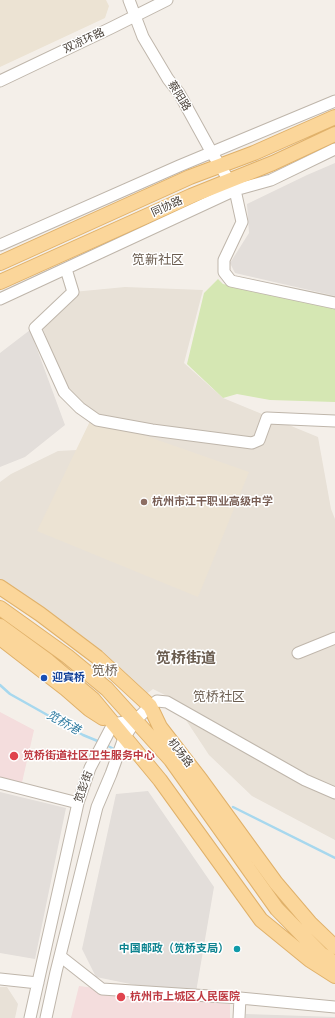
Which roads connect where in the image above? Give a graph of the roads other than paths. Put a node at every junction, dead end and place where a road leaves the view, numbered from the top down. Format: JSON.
{"nodes":[{"id":1,"x":129,"y":0,"type":"edge"},
{"id":2,"x":167,"y":0,"type":"edge"},
{"id":3,"x":135,"y":16,"type":"junction"},
{"id":4,"x":0,"y":81,"type":"edge"},
{"id":5,"x":335,"y":101,"type":"edge"},
{"id":6,"x":335,"y":117,"type":"edge"},
{"id":7,"x":335,"y":134,"type":"edge"},
{"id":8,"x":335,"y":149,"type":"edge"},
{"id":9,"x":212,"y":153,"type":"junction"},
{"id":10,"x":220,"y":166,"type":"junction"},
{"id":11,"x":232,"y":185,"type":"junction"},
{"id":12,"x":0,"y":245,"type":"edge"},
{"id":13,"x":0,"y":263,"type":"edge"},
{"id":14,"x":66,"y":269,"type":"junction"},
{"id":15,"x":0,"y":282,"type":"edge"},
{"id":16,"x":0,"y":299,"type":"edge"},
{"id":17,"x":335,"y":303,"type":"edge"},
{"id":18,"x":335,"y":422,"type":"edge"},
{"id":19,"x":0,"y":586,"type":"edge"},
{"id":20,"x":0,"y":608,"type":"edge"},
{"id":21,"x":0,"y":626,"type":"edge"},
{"id":22,"x":0,"y":638,"type":"edge"},
{"id":23,"x":335,"y":638,"type":"edge"},
{"id":24,"x":298,"y":653,"type":"dead end"},
{"id":25,"x":150,"y":706,"type":"junction"},
{"id":26,"x":136,"y":720,"type":"junction"},
{"id":27,"x":113,"y":724,"type":"junction"},
{"id":28,"x":124,"y":738,"type":"junction"},
{"id":29,"x":0,"y":783,"type":"edge"},
{"id":30,"x":335,"y":793,"type":"edge"},
{"id":31,"x":78,"y":803,"type":"junction"},
{"id":32,"x":335,"y":947,"type":"edge"},
{"id":33,"x":60,"y":956,"type":"junction"},
{"id":34,"x":335,"y":963,"type":"edge"},
{"id":35,"x":335,"y":976,"type":"edge"},
{"id":36,"x":0,"y":979,"type":"edge"},
{"id":37,"x":38,"y":983,"type":"junction"},
{"id":38,"x":240,"y":998,"type":"junction"},
{"id":39,"x":335,"y":1007,"type":"edge"},
{"id":40,"x":30,"y":1018,"type":"edge"},
{"id":41,"x":46,"y":1018,"type":"edge"},
{"id":42,"x":239,"y":1018,"type":"edge"}],
"edges":[{"from":1,"to":3,"type":"street","name":"蔡阳路"},
{"from":2,"to":3,"type":"street","name":"双凉环路"},
{"from":3,"to":4,"type":"street","name":"双凉环路"},
{"from":3,"to":9,"type":"street","name":"蔡阳路"},
{"from":5,"to":9,"type":"street"},
{"from":6,"to":10,"type":"main road","name":"同协路"},
{"from":7,"to":11,"type":"main road","name":"同协路"},
{"from":8,"to":11,"type":"street"},
{"from":9,"to":10,"type":"street","name":"蔡阳路"},
{"from":9,"to":12,"type":"street"},
{"from":10,"to":11,"type":"street","name":"蔡阳路"},
{"from":10,"to":13,"type":"main road","name":"同协路"},
{"from":11,"to":14,"type":"street"},
{"from":11,"to":15,"type":"main road","name":"同协路"},
{"from":11,"to":17,"type":"street"},
{"from":14,"to":16,"type":"street"},
{"from":14,"to":18,"type":"street"},
{"from":19,"to":25,"type":"main road","name":"机场路"},
{"from":20,"to":26,"type":"main road","name":"机场路"},
{"from":21,"to":27,"type":"main road"},
{"from":22,"to":27,"type":"main road"},
{"from":23,"to":24,"type":"street"},
{"from":25,"to":26,"type":"street","name":"笕彭街"},
{"from":25,"to":30,"type":"street"},
{"from":25,"to":32,"type":"main road","name":"机场路"},
{"from":26,"to":27,"type":"street"},
{"from":26,"to":28,"type":"street","name":"笕彭街"},
{"from":26,"to":34,"type":"main road","name":"机场路"},
{"from":27,"to":28,"type":"main road"},
{"from":27,"to":31,"type":"street","name":"笕彭街"},
{"from":28,"to":33,"type":"street","name":"笕彭街"},
{"from":28,"to":35,"type":"main road"},
{"from":29,"to":31,"type":"street"},
{"from":31,"to":37,"type":"street","name":"笕彭街"},
{"from":33,"to":38,"type":"street"},
{"from":33,"to":41,"type":"street","name":"笕彭街"},
{"from":36,"to":37,"type":"street"},
{"from":37,"to":40,"type":"street","name":"笕彭街"},
{"from":38,"to":39,"type":"street"},
{"from":38,"to":42,"type":"street"}]}
